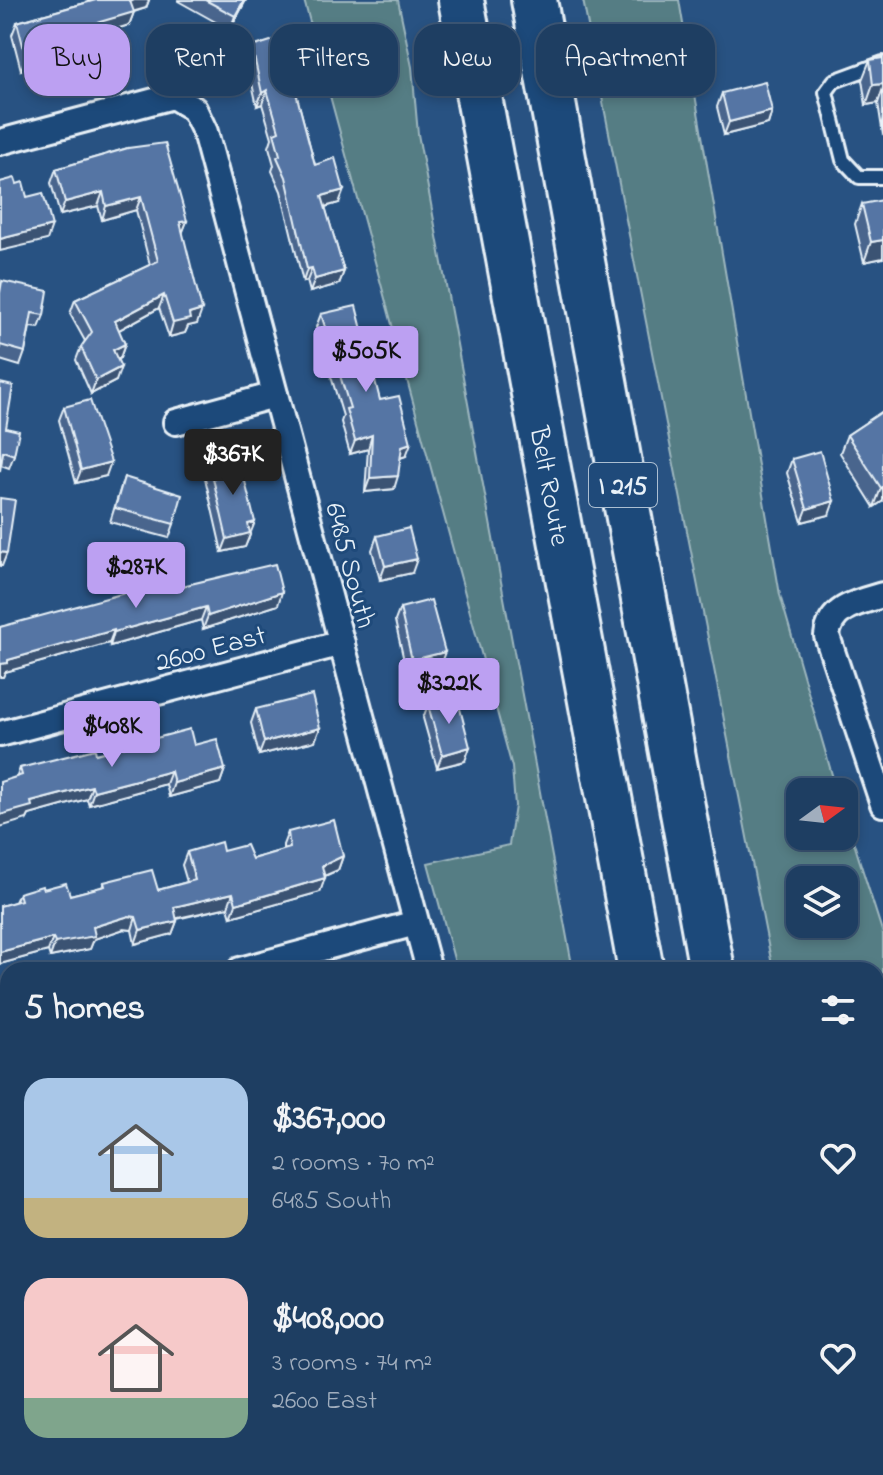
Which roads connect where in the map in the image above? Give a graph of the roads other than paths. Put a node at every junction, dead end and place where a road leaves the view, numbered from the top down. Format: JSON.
{"nodes":[{"id":1,"x":461,"y":0,"type":"edge"},
{"id":2,"x":534,"y":0,"type":"edge"},
{"id":3,"x":883,"y":63,"type":"edge"},
{"id":4,"x":0,"y":142,"type":"edge"},
{"id":5,"x":883,"y":177,"type":"edge"},
{"id":6,"x":275,"y":395,"type":"junction"},
{"id":7,"x":176,"y":422,"type":"dead end"},
{"id":8,"x":883,"y":595,"type":"edge"},
{"id":9,"x":342,"y":643,"type":"junction"},
{"id":10,"x":0,"y":734,"type":"edge"},
{"id":11,"x":883,"y":804,"type":"edge"},
{"id":12,"x":416,"y":923,"type":"junction"},
{"id":13,"x":270,"y":962,"type":"edge"},
{"id":14,"x":427,"y":962,"type":"edge"},
{"id":15,"x":640,"y":962,"type":"edge"},
{"id":16,"x":711,"y":962,"type":"edge"}],
"edges":[{"from":1,"to":15,"type":"highway","name":"Belt Route","number":"I 215"},
{"from":2,"to":16,"type":"highway","number":"I 215"},
{"from":3,"to":5,"type":"lane"},
{"from":4,"to":6,"type":"street","name":"6485 South"},
{"from":6,"to":7,"type":"street"},
{"from":6,"to":9,"type":"street","name":"6485 South"},
{"from":8,"to":11,"type":"street"},
{"from":9,"to":10,"type":"street","name":"2600 East"},
{"from":9,"to":12,"type":"street","name":"6485 South"},
{"from":12,"to":13,"type":"street"},
{"from":12,"to":14,"type":"street","name":"6485 South"}]}
